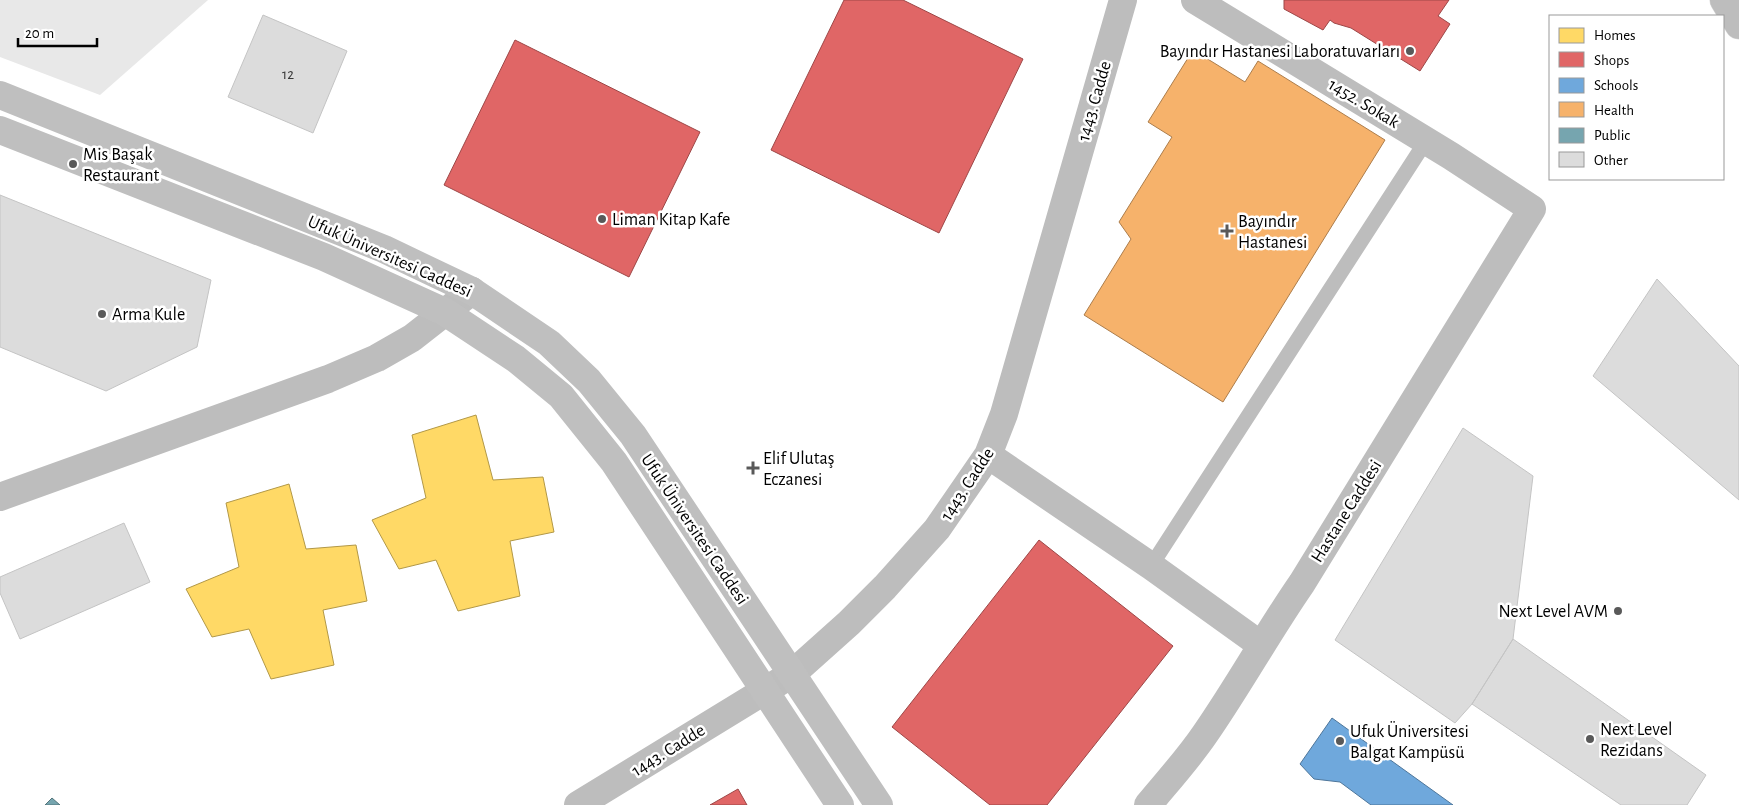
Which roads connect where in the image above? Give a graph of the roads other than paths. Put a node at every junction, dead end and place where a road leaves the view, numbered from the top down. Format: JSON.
{"nodes":[{"id":1,"x":1123,"y":0,"type":"edge"},
{"id":2,"x":1195,"y":0,"type":"edge"},
{"id":3,"x":1724,"y":0,"type":"edge"},
{"id":4,"x":1728,"y":0,"type":"edge"},
{"id":5,"x":1739,"y":12,"type":"edge"},
{"id":6,"x":1739,"y":25,"type":"edge"},
{"id":7,"x":0,"y":95,"type":"edge"},
{"id":8,"x":0,"y":130,"type":"edge"},
{"id":9,"x":1426,"y":141,"type":"junction"},
{"id":10,"x":1532,"y":209,"type":"joint"},
{"id":11,"x":472,"y":290,"type":"junction"},
{"id":12,"x":445,"y":312,"type":"junction"},
{"id":13,"x":988,"y":455,"type":"junction"},
{"id":14,"x":0,"y":497,"type":"edge"},
{"id":15,"x":1151,"y":566,"type":"junction"},
{"id":16,"x":1261,"y":645,"type":"junction"},
{"id":17,"x":792,"y":674,"type":"junction"},
{"id":18,"x":765,"y":690,"type":"junction"},
{"id":19,"x":578,"y":805,"type":"edge"},
{"id":20,"x":840,"y":805,"type":"edge"},
{"id":21,"x":879,"y":805,"type":"edge"},
{"id":22,"x":1148,"y":805,"type":"edge"}],
"edges":[{"from":1,"to":13,"type":"main road","name":"1443. Cadde"},
{"from":2,"to":9,"type":"main road","name":"1452. Sokak"},
{"from":3,"to":6,"type":"main road"},
{"from":4,"to":5,"type":"main road"},
{"from":7,"to":11,"type":"main road","name":"Ufuk Üniversitesi Caddesi"},
{"from":8,"to":12,"type":"main road","name":"Ufuk Üniversitesi Caddesi"},
{"from":9,"to":10,"type":"main road","name":"1452. Sokak"},
{"from":9,"to":15,"type":"lane"},
{"from":10,"to":16,"type":"main road","name":"Hastane Caddesi"},
{"from":11,"to":12,"type":"main road"},
{"from":11,"to":17,"type":"main road","name":"Ufuk Üniversitesi Caddesi"},
{"from":12,"to":14,"type":"main road"},
{"from":12,"to":18,"type":"main road","name":"Ufuk Üniversitesi Caddesi"},
{"from":13,"to":15,"type":"main road"},
{"from":13,"to":17,"type":"main road","name":"1443. Cadde"},
{"from":15,"to":16,"type":"main road"},
{"from":16,"to":22,"type":"main road","name":"Hastane Caddesi"},
{"from":17,"to":18,"type":"main road","name":"1443. Cadde"},
{"from":17,"to":21,"type":"main road","name":"Ufuk Üniversitesi Caddesi"},
{"from":18,"to":19,"type":"main road","name":"1443. Cadde"},
{"from":18,"to":20,"type":"main road","name":"Ufuk Üniversitesi Caddesi"}]}
